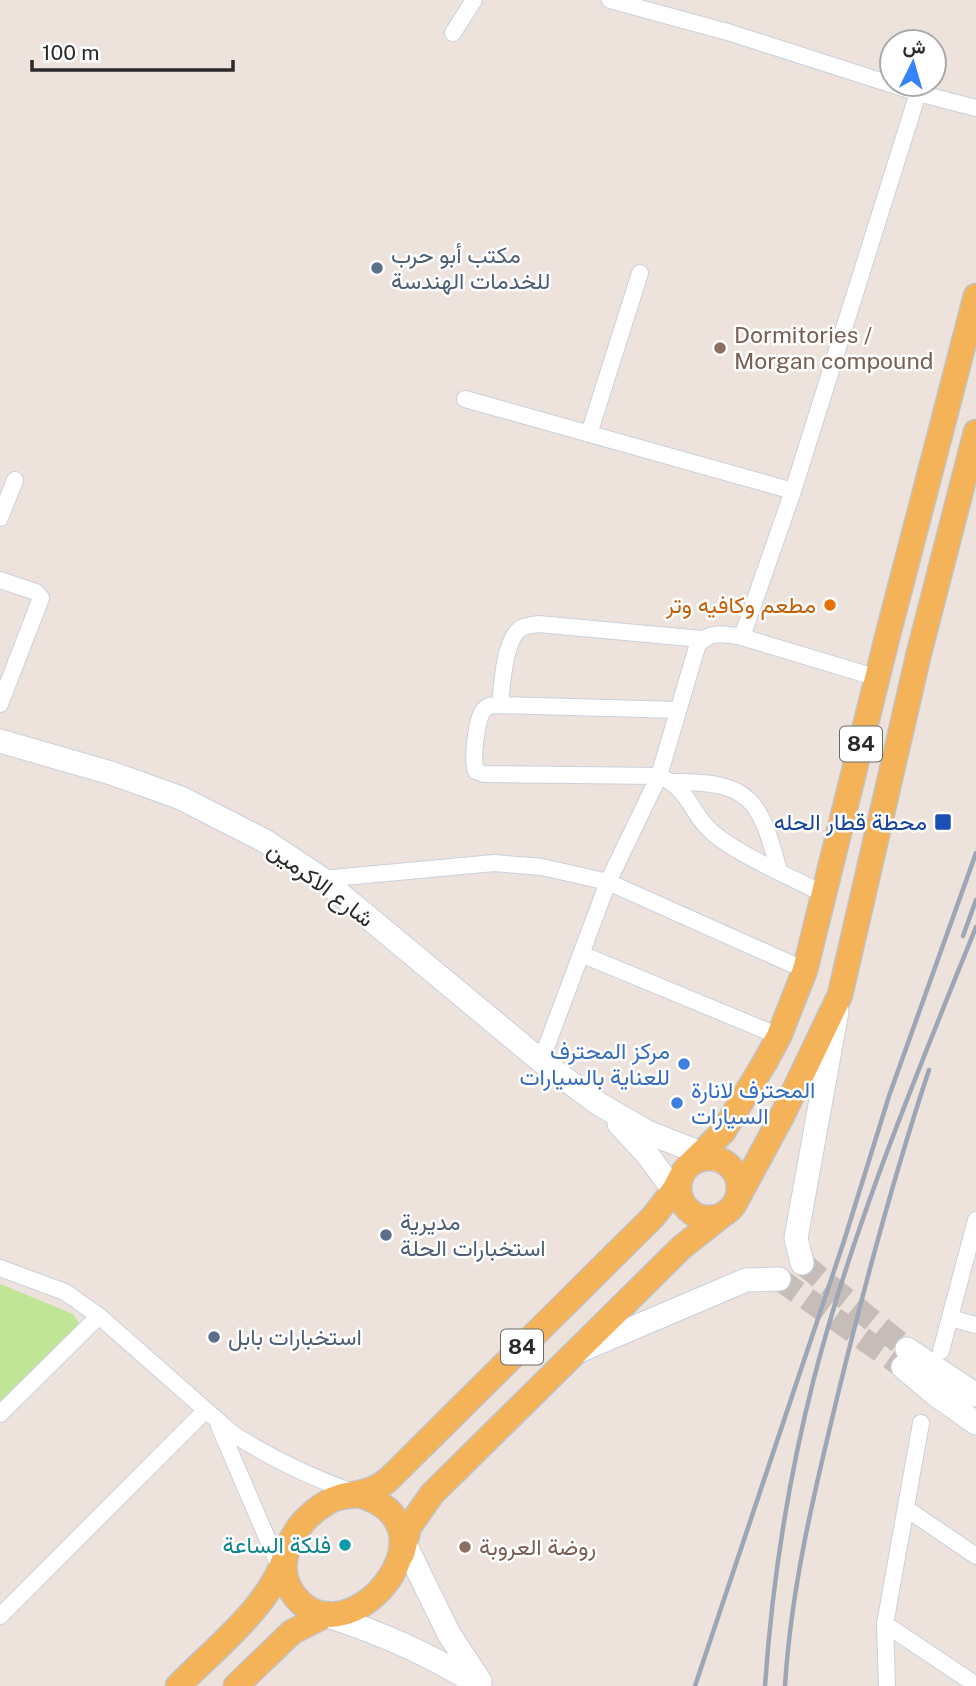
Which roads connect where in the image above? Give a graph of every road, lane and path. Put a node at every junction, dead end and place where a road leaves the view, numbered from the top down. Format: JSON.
{"nodes":[{"id":1,"x":474,"y":0,"type":"edge"},
{"id":2,"x":610,"y":0,"type":"edge"},
{"id":3,"x":453,"y":33,"type":"dead end"},
{"id":4,"x":878,"y":80,"type":"edge"},
{"id":5,"x":916,"y":98,"type":"edge"},
{"id":6,"x":937,"y":98,"type":"edge"},
{"id":7,"x":976,"y":108,"type":"edge"},
{"id":8,"x":640,"y":273,"type":"dead end"},
{"id":9,"x":976,"y":296,"type":"edge"},
{"id":10,"x":465,"y":399,"type":"dead end"},
{"id":11,"x":976,"y":432,"type":"edge"},
{"id":12,"x":589,"y":434,"type":"junction"},
{"id":13,"x":15,"y":480,"type":"dead end"},
{"id":14,"x":793,"y":491,"type":"junction"},
{"id":15,"x":0,"y":518,"type":"edge"},
{"id":16,"x":3,"y":581,"type":"edge"},
{"id":17,"x":0,"y":599,"type":"edge"},
{"id":18,"x":894,"y":613,"type":"junction"},
{"id":19,"x":927,"y":622,"type":"junction"},
{"id":20,"x":742,"y":637,"type":"junction"},
{"id":21,"x":702,"y":639,"type":"junction"},
{"id":22,"x":879,"y":671,"type":"junction"},
{"id":23,"x":914,"y":675,"type":"junction"},
{"id":24,"x":0,"y":704,"type":"edge"},
{"id":25,"x":500,"y":705,"type":"junction"},
{"id":26,"x":678,"y":710,"type":"junction"},
{"id":27,"x":0,"y":741,"type":"edge"},
{"id":28,"x":666,"y":779,"type":"junction"},
{"id":29,"x":779,"y":871,"type":"junction"},
{"id":30,"x":322,"y":879,"type":"junction"},
{"id":31,"x":608,"y":883,"type":"junction"},
{"id":32,"x":823,"y":894,"type":"junction"},
{"id":33,"x":580,"y":954,"type":"junction"},
{"id":34,"x":805,"y":970,"type":"junction"},
{"id":35,"x":839,"y":995,"type":"junction"},
{"id":36,"x":779,"y":1036,"type":"junction"},
{"id":37,"x":541,"y":1060,"type":"junction"},
{"id":38,"x":599,"y":1104,"type":"junction"},
{"id":39,"x":692,"y":1174,"type":"junction"},
{"id":40,"x":731,"y":1206,"type":"junction"},
{"id":41,"x":975,"y":1223,"type":"edge"},
{"id":42,"x":802,"y":1263,"type":"tunnel mouth"},
{"id":43,"x":0,"y":1269,"type":"edge"},
{"id":44,"x":779,"y":1279,"type":"tunnel mouth"},
{"id":45,"x":99,"y":1316,"type":"junction"},
{"id":46,"x":950,"y":1318,"type":"junction"},
{"id":47,"x":976,"y":1325,"type":"edge"},
{"id":48,"x":941,"y":1351,"type":"dead end"},
{"id":49,"x":576,"y":1352,"type":"junction"},
{"id":50,"x":976,"y":1395,"type":"edge"},
{"id":51,"x":0,"y":1414,"type":"edge"},
{"id":52,"x":210,"y":1414,"type":"junction"},
{"id":53,"x":921,"y":1423,"type":"dead end"},
{"id":54,"x":976,"y":1423,"type":"edge"},
{"id":55,"x":358,"y":1496,"type":"junction"},
{"id":56,"x":907,"y":1509,"type":"junction"},
{"id":57,"x":403,"y":1545,"type":"junction"},
{"id":58,"x":976,"y":1556,"type":"edge"},
{"id":59,"x":283,"y":1570,"type":"junction"},
{"id":60,"x":324,"y":1614,"type":"junction"},
{"id":61,"x":0,"y":1616,"type":"edge"},
{"id":62,"x":885,"y":1624,"type":"junction"},
{"id":63,"x":976,"y":1685,"type":"edge"},
{"id":64,"x":178,"y":1686,"type":"edge"},
{"id":65,"x":236,"y":1686,"type":"edge"},
{"id":66,"x":482,"y":1686,"type":"edge"},
{"id":67,"x":887,"y":1686,"type":"edge"}],
"edges":[{"from":1,"to":3,"type":"street"},
{"from":2,"to":4,"type":"street"},
{"from":5,"to":14,"type":"street"},
{"from":6,"to":7,"type":"street"},
{"from":8,"to":12,"type":"street"},
{"from":9,"to":18,"type":"main road","number":"84"},
{"from":10,"to":12,"type":"street"},
{"from":11,"to":19,"type":"main road","number":"84"},
{"from":12,"to":14,"type":"street"},
{"from":13,"to":15,"type":"street"},
{"from":14,"to":20,"type":"street"},
{"from":16,"to":17,"type":"street"},
{"from":16,"to":24,"type":"street"},
{"from":18,"to":19,"type":"main road"},
{"from":18,"to":22,"type":"main road","number":"84"},
{"from":19,"to":23,"type":"main road","number":"84"},
{"from":20,"to":21,"type":"street"},
{"from":20,"to":22,"type":"street"},
{"from":21,"to":25,"type":"street"},
{"from":21,"to":26,"type":"street"},
{"from":22,"to":23,"type":"main road"},
{"from":22,"to":32,"type":"main road","number":"84"},
{"from":23,"to":35,"type":"main road","number":"84"},
{"from":25,"to":26,"type":"street"},
{"from":25,"to":28,"type":"street"},
{"from":26,"to":28,"type":"street"},
{"from":27,"to":30,"type":"street","name":"شارع الاكرمين"},
{"from":28,"to":29,"type":"street"},
{"from":28,"to":29,"type":"street"},
{"from":28,"to":31,"type":"street"},
{"from":29,"to":32,"type":"street"},
{"from":30,"to":31,"type":"street"},
{"from":30,"to":37,"type":"street","name":"شارع الاكرمين"},
{"from":31,"to":33,"type":"street"},
{"from":31,"to":34,"type":"street"},
{"from":32,"to":34,"type":"main road","number":"84"},
{"from":33,"to":36,"type":"street"},
{"from":33,"to":37,"type":"street"},
{"from":34,"to":36,"type":"main road","number":"84"},
{"from":35,"to":40,"type":"main road","number":"84"},
{"from":35,"to":42,"type":"street"},
{"from":36,"to":39,"type":"main road","number":"84"},
{"from":37,"to":38,"type":"street","name":"شارع الاكرمين"},
{"from":38,"to":39,"type":"street","name":"شارع الاكرمين"},
{"from":38,"to":39,"type":"street","name":"شارع الاكرمين"},
{"from":39,"to":40,"type":"main road"},
{"from":39,"to":40,"type":"main road"},
{"from":39,"to":55,"type":"main road","number":"84"},
{"from":40,"to":49,"type":"main road","number":"84"},
{"from":41,"to":46,"type":"street"},
{"from":43,"to":45,"type":"street"},
{"from":44,"to":49,"type":"street"},
{"from":45,"to":51,"type":"street"},
{"from":45,"to":52,"type":"street"},
{"from":46,"to":47,"type":"street"},
{"from":46,"to":48,"type":"street"},
{"from":49,"to":57,"type":"main road","number":"84"},
{"from":50,"to":54,"type":"street"},
{"from":52,"to":55,"type":"street"},
{"from":52,"to":59,"type":"street"},
{"from":52,"to":61,"type":"street"},
{"from":53,"to":56,"type":"street"},
{"from":55,"to":57,"type":"main road"},
{"from":55,"to":59,"type":"main road","number":"84"},
{"from":56,"to":58,"type":"street"},
{"from":56,"to":62,"type":"street"},
{"from":57,"to":60,"type":"main road","number":"84"},
{"from":57,"to":66,"type":"street"},
{"from":59,"to":60,"type":"main road"},
{"from":59,"to":64,"type":"main road","number":"84"},
{"from":60,"to":65,"type":"main road","number":"84"},
{"from":60,"to":66,"type":"street"},
{"from":62,"to":63,"type":"street"},
{"from":62,"to":67,"type":"street"}]}
